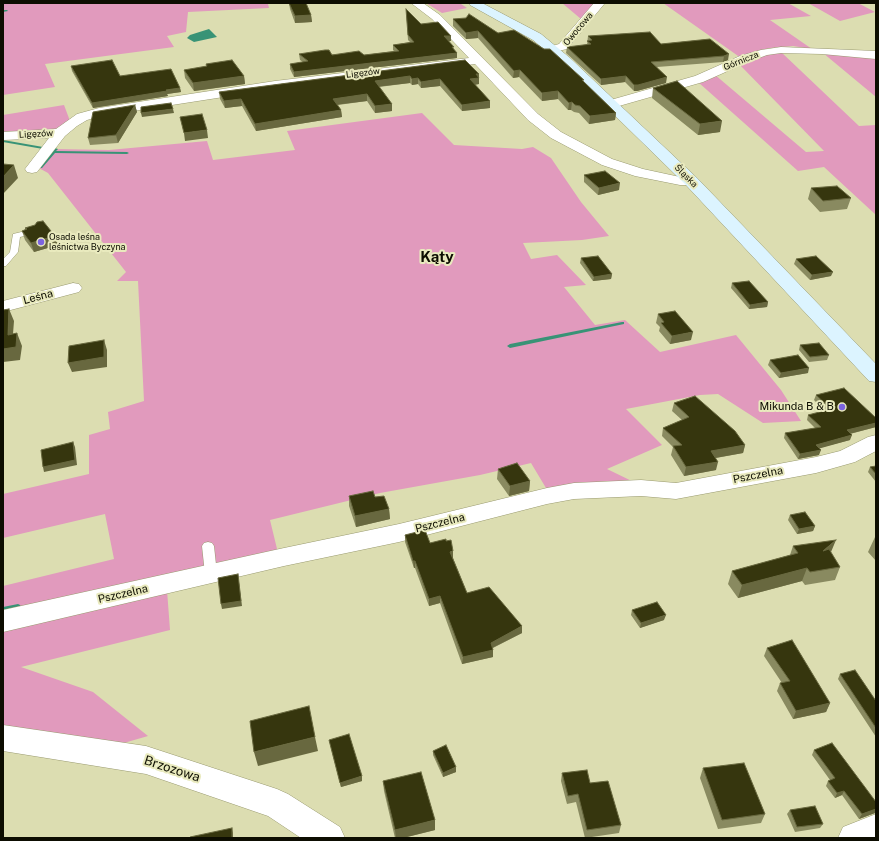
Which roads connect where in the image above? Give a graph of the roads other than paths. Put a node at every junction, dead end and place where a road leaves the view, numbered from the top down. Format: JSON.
{"nodes":[{"id":1,"x":416,"y":3,"type":"edge"},
{"id":2,"x":474,"y":3,"type":"edge"},
{"id":3,"x":600,"y":3,"type":"edge"},
{"id":4,"x":553,"y":49,"type":"junction"},
{"id":5,"x":876,"y":55,"type":"edge"},
{"id":6,"x":478,"y":60,"type":"junction"},
{"id":7,"x":612,"y":104,"type":"junction"},
{"id":8,"x":60,"y":133,"type":"junction"},
{"id":9,"x":3,"y":136,"type":"edge"},
{"id":10,"x":32,"y":169,"type":"dead end"},
{"id":11,"x":691,"y":181,"type":"junction"},
{"id":12,"x":34,"y":231,"type":"edge"},
{"id":13,"x":3,"y":264,"type":"edge"},
{"id":14,"x":73,"y":288,"type":"dead end"},
{"id":15,"x":3,"y":307,"type":"edge"},
{"id":16,"x":876,"y":376,"type":"edge"},
{"id":17,"x":876,"y":442,"type":"edge"},
{"id":18,"x":208,"y":546,"type":"dead end"},
{"id":19,"x":212,"y":574,"type":"junction"},
{"id":20,"x":3,"y":621,"type":"edge"},
{"id":21,"x":3,"y":738,"type":"edge"},
{"id":22,"x":876,"y":829,"type":"edge"},
{"id":23,"x":329,"y":838,"type":"edge"},
{"id":24,"x":854,"y":838,"type":"edge"}],
"edges":[{"from":1,"to":6,"type":"street"},
{"from":2,"to":4,"type":"main road","name":"Śląska"},
{"from":3,"to":4,"type":"street","name":"Owocowa"},
{"from":4,"to":7,"type":"main road","name":"Śląska"},
{"from":5,"to":7,"type":"street","name":"Górnicza"},
{"from":6,"to":8,"type":"street","name":"Ligęzów"},
{"from":6,"to":11,"type":"street"},
{"from":7,"to":11,"type":"main road","name":"Śląska"},
{"from":8,"to":9,"type":"street","name":"Ligęzów"},
{"from":8,"to":10,"type":"street"},
{"from":11,"to":16,"type":"main road","name":"Śląska"},
{"from":12,"to":13,"type":"lane"},
{"from":14,"to":15,"type":"street","name":"Leśna"},
{"from":17,"to":19,"type":"street","name":"Pszczelna"},
{"from":18,"to":19,"type":"lane"},
{"from":19,"to":20,"type":"street","name":"Pszczelna"},
{"from":21,"to":23,"type":"street","name":"Brzozowa"},
{"from":22,"to":24,"type":"street"}]}
